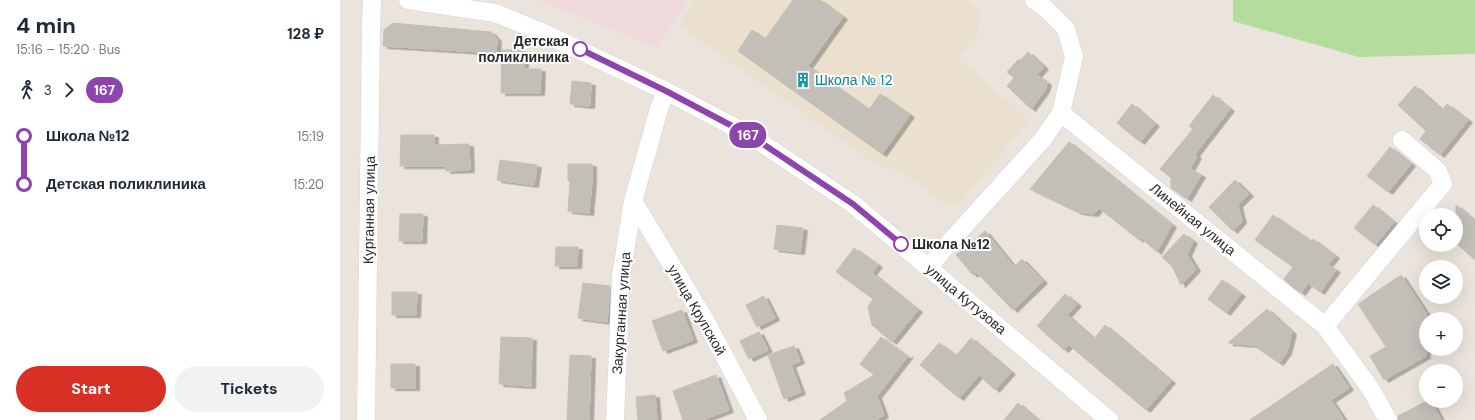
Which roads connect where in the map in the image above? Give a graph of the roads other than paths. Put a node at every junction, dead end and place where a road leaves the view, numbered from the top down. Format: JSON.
{"nodes":[{"id":1,"x":372,"y":0,"type":"edge"},
{"id":2,"x":408,"y":0,"type":"edge"},
{"id":3,"x":412,"y":0,"type":"edge"},
{"id":4,"x":1034,"y":0,"type":"edge"},
{"id":5,"x":666,"y":91,"type":"junction"},
{"id":6,"x":1061,"y":113,"type":"junction"},
{"id":7,"x":1402,"y":140,"type":"dead end"},
{"id":8,"x":633,"y":201,"type":"junction"},
{"id":9,"x":929,"y":267,"type":"junction"},
{"id":10,"x":1325,"y":326,"type":"junction"},
{"id":11,"x":366,"y":420,"type":"edge"},
{"id":12,"x":615,"y":420,"type":"edge"},
{"id":13,"x":758,"y":420,"type":"edge"},
{"id":14,"x":1109,"y":420,"type":"edge"},
{"id":15,"x":1388,"y":420,"type":"edge"}],
"edges":[{"from":1,"to":11,"type":"street","name":"Курганная улица"},
{"from":2,"to":3,"type":"street","name":"улица Кутузова"},
{"from":3,"to":5,"type":"street","name":"улица Кутузова"},
{"from":4,"to":6,"type":"street"},
{"from":5,"to":8,"type":"street","name":"Закурганная улица"},
{"from":5,"to":9,"type":"street","name":"улица Кутузова"},
{"from":6,"to":9,"type":"street"},
{"from":6,"to":10,"type":"street","name":"Линейная улица"},
{"from":7,"to":10,"type":"street"},
{"from":8,"to":12,"type":"street","name":"Закурганная улица"},
{"from":8,"to":13,"type":"street","name":"улица Крупской"},
{"from":9,"to":14,"type":"street","name":"улица Кутузова"},
{"from":10,"to":15,"type":"street","name":"Линейная улица"}]}
